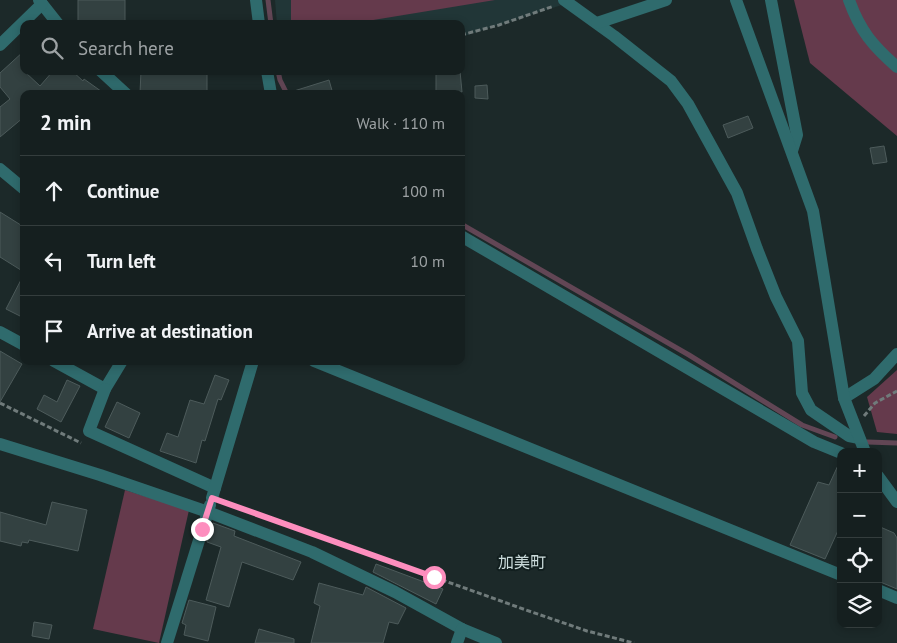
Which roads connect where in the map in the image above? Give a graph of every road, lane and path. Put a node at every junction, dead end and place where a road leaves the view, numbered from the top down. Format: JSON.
{"nodes":[{"id":1,"x":256,"y":0,"type":"edge"},
{"id":2,"x":666,"y":0,"type":"edge"},
{"id":3,"x":736,"y":0,"type":"edge"},
{"id":4,"x":771,"y":0,"type":"edge"},
{"id":5,"x":849,"y":0,"type":"edge"},
{"id":6,"x":566,"y":1,"type":"edge"},
{"id":7,"x":41,"y":2,"type":"edge"},
{"id":8,"x":24,"y":20,"type":"edge"},
{"id":9,"x":55,"y":20,"type":"edge"},
{"id":10,"x":258,"y":20,"type":"edge"},
{"id":11,"x":597,"y":23,"type":"junction"},
{"id":12,"x":20,"y":24,"type":"edge"},
{"id":13,"x":465,"y":34,"type":"edge"},
{"id":14,"x":0,"y":45,"type":"edge"},
{"id":15,"x":897,"y":67,"type":"edge"},
{"id":16,"x":105,"y":75,"type":"edge"},
{"id":17,"x":268,"y":75,"type":"edge"},
{"id":18,"x":122,"y":90,"type":"edge"},
{"id":19,"x":270,"y":90,"type":"edge"},
{"id":20,"x":792,"y":151,"type":"junction"},
{"id":21,"x":0,"y":169,"type":"edge"},
{"id":22,"x":20,"y":186,"type":"edge"},
{"id":23,"x":465,"y":238,"type":"edge"},
{"id":24,"x":0,"y":332,"type":"edge"},
{"id":25,"x":20,"y":343,"type":"edge"},
{"id":26,"x":897,"y":354,"type":"edge"},
{"id":27,"x":61,"y":365,"type":"edge"},
{"id":28,"x":120,"y":365,"type":"edge"},
{"id":29,"x":252,"y":365,"type":"edge"},
{"id":30,"x":324,"y":365,"type":"edge"},
{"id":31,"x":105,"y":389,"type":"junction"},
{"id":32,"x":897,"y":391,"type":"edge"},
{"id":33,"x":844,"y":398,"type":"junction"},
{"id":34,"x":852,"y":420,"type":"junction"},
{"id":35,"x":859,"y":438,"type":"junction"},
{"id":36,"x":0,"y":444,"type":"edge"},
{"id":37,"x":863,"y":448,"type":"edge"},
{"id":38,"x":837,"y":451,"type":"edge"},
{"id":39,"x":882,"y":481,"type":"edge"},
{"id":40,"x":214,"y":493,"type":"junction"},
{"id":41,"x":897,"y":502,"type":"edge"},
{"id":42,"x":249,"y":511,"type":"dead end"},
{"id":43,"x":208,"y":512,"type":"junction"},
{"id":44,"x":837,"y":573,"type":"edge"},
{"id":45,"x":882,"y":592,"type":"edge"},
{"id":46,"x":897,"y":598,"type":"edge"},
{"id":47,"x":462,"y":629,"type":"junction"},
{"id":48,"x":167,"y":643,"type":"edge"},
{"id":49,"x":457,"y":643,"type":"edge"},
{"id":50,"x":496,"y":643,"type":"edge"},
{"id":51,"x":634,"y":643,"type":"edge"}],
"edges":[{"from":1,"to":10,"type":"street"},
{"from":2,"to":11,"type":"street"},
{"from":3,"to":20,"type":"street"},
{"from":4,"to":20,"type":"street"},
{"from":5,"to":15,"type":"street"},
{"from":6,"to":11,"type":"street"},
{"from":6,"to":13,"type":"path"},
{"from":7,"to":8,"type":"street"},
{"from":7,"to":9,"type":"street"},
{"from":11,"to":35,"type":"street"},
{"from":12,"to":14,"type":"street"},
{"from":16,"to":18,"type":"street"},
{"from":17,"to":19,"type":"street"},
{"from":20,"to":33,"type":"street"},
{"from":21,"to":22,"type":"street"},
{"from":23,"to":38,"type":"street"},
{"from":24,"to":25,"type":"street"},
{"from":26,"to":33,"type":"street"},
{"from":27,"to":31,"type":"street"},
{"from":28,"to":31,"type":"street"},
{"from":29,"to":40,"type":"street"},
{"from":30,"to":44,"type":"street"},
{"from":31,"to":40,"type":"street"},
{"from":32,"to":34,"type":"path"},
{"from":33,"to":34,"type":"street"},
{"from":34,"to":35,"type":"street"},
{"from":35,"to":37,"type":"street"},
{"from":36,"to":43,"type":"street"},
{"from":39,"to":41,"type":"street"},
{"from":40,"to":43,"type":"street"},
{"from":42,"to":51,"type":"path"},
{"from":43,"to":47,"type":"street"},
{"from":43,"to":48,"type":"street"},
{"from":45,"to":46,"type":"street"},
{"from":47,"to":49,"type":"street"},
{"from":47,"to":50,"type":"street"}]}
